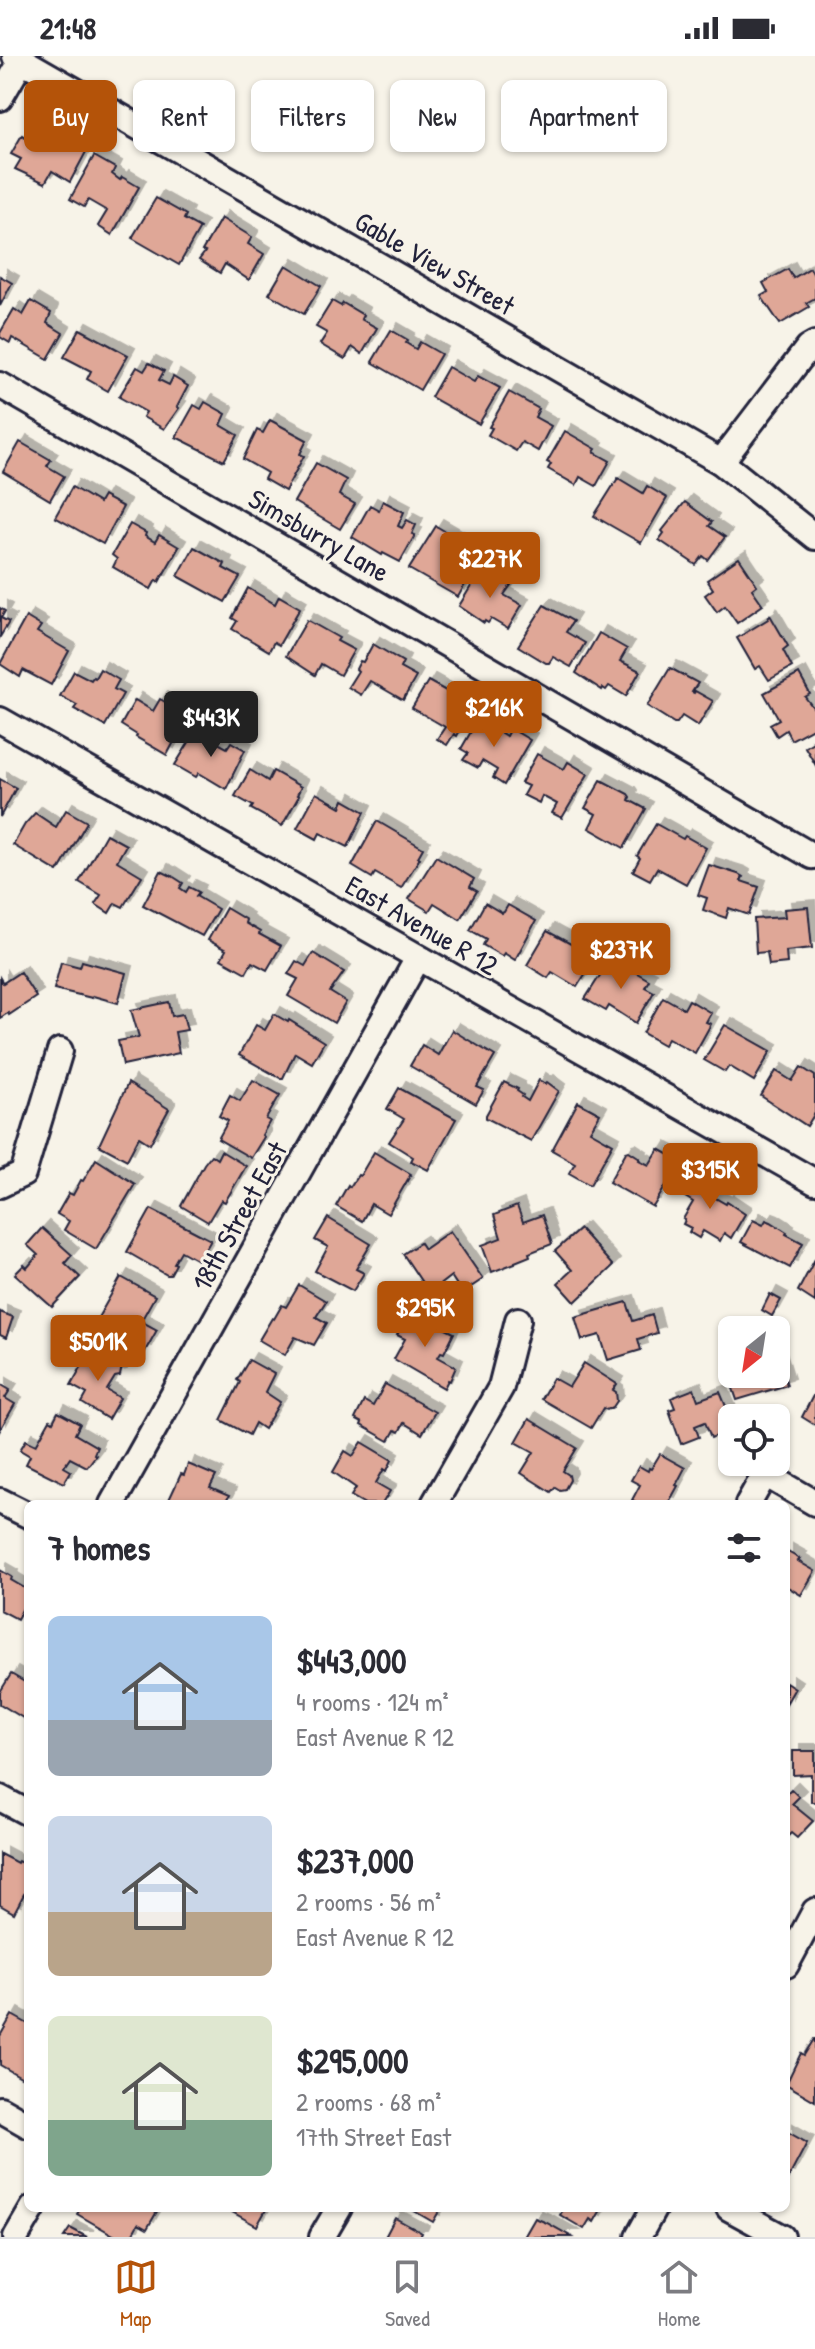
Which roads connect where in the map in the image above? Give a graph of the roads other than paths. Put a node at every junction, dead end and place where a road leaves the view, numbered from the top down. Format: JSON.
{"nodes":[{"id":1,"x":18,"y":58,"type":"edge"},
{"id":2,"x":0,"y":98,"type":"edge"},
{"id":3,"x":815,"y":344,"type":"edge"},
{"id":4,"x":0,"y":385,"type":"edge"},
{"id":5,"x":721,"y":462,"type":"junction"},
{"id":6,"x":815,"y":537,"type":"edge"},
{"id":7,"x":0,"y":720,"type":"edge"},
{"id":8,"x":815,"y":854,"type":"edge"},
{"id":9,"x":418,"y":958,"type":"junction"},
{"id":10,"x":60,"y":1051,"type":"dead end"},
{"id":11,"x":815,"y":1182,"type":"edge"},
{"id":12,"x":0,"y":1185,"type":"edge"},
{"id":13,"x":518,"y":1320,"type":"dead end"},
{"id":14,"x":114,"y":1500,"type":"edge"},
{"id":15,"x":436,"y":1500,"type":"edge"},
{"id":16,"x":750,"y":1500,"type":"edge"},
{"id":17,"x":0,"y":1501,"type":"edge"},
{"id":18,"x":815,"y":1503,"type":"edge"},
{"id":19,"x":24,"y":1513,"type":"edge"},
{"id":20,"x":0,"y":1798,"type":"edge"},
{"id":21,"x":24,"y":1811,"type":"edge"},
{"id":22,"x":815,"y":1911,"type":"edge"},
{"id":23,"x":790,"y":1958,"type":"edge"},
{"id":24,"x":0,"y":2109,"type":"edge"},
{"id":25,"x":24,"y":2123,"type":"edge"},
{"id":26,"x":31,"y":2212,"type":"edge"},
{"id":27,"x":337,"y":2212,"type":"edge"},
{"id":28,"x":652,"y":2212,"type":"edge"},
{"id":29,"x":736,"y":2212,"type":"edge"},
{"id":30,"x":16,"y":2237,"type":"edge"},
{"id":31,"x":322,"y":2237,"type":"edge"},
{"id":32,"x":638,"y":2237,"type":"edge"},
{"id":33,"x":782,"y":2237,"type":"edge"}],
"edges":[{"from":1,"to":2,"type":"street"},
{"from":1,"to":5,"type":"street","name":"Gable View Street"},
{"from":3,"to":5,"type":"street"},
{"from":4,"to":8,"type":"street","name":"Simsburry Lane"},
{"from":5,"to":6,"type":"street","name":"Gable View Street"},
{"from":7,"to":9,"type":"street","name":"East Avenue R 12"},
{"from":9,"to":11,"type":"street","name":"East Avenue R 12"},
{"from":9,"to":14,"type":"street","name":"18th Street East"},
{"from":10,"to":12,"type":"street"},
{"from":13,"to":15,"type":"street"},
{"from":16,"to":18,"type":"street"},
{"from":17,"to":19,"type":"street"},
{"from":20,"to":21,"type":"street"},
{"from":22,"to":23,"type":"street"},
{"from":24,"to":25,"type":"street"},
{"from":26,"to":30,"type":"street"},
{"from":27,"to":31,"type":"street"},
{"from":28,"to":32,"type":"street"},
{"from":29,"to":33,"type":"street"}]}
